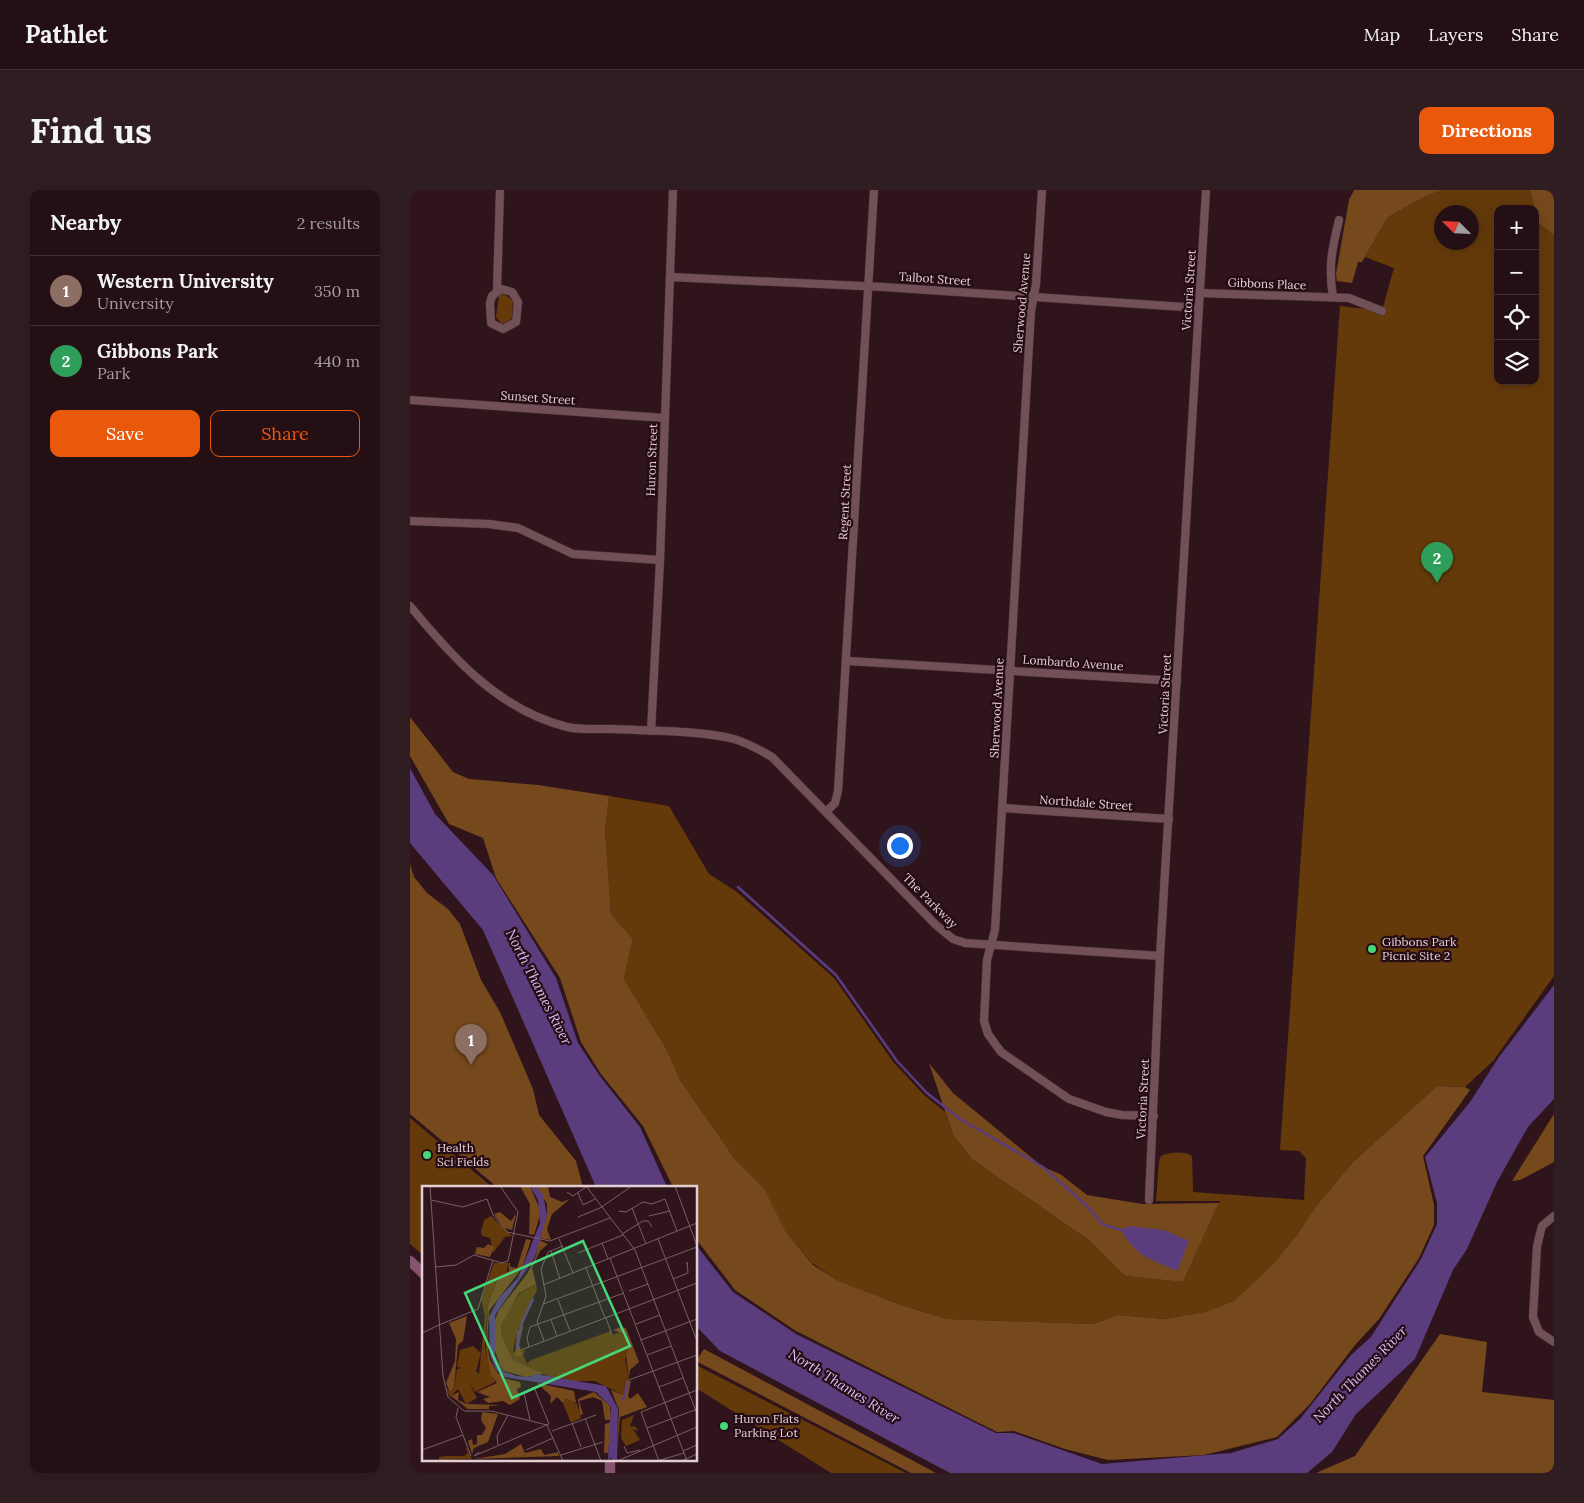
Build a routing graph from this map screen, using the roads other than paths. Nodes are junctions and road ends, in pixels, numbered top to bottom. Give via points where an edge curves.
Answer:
1 (500, 190) edge
2 (673, 190) edge
3 (874, 190) edge
4 (1042, 190) edge
5 (1206, 190) edge
6 (1339, 220) dead end
7 (670, 277) junction
8 (869, 286) junction
9 (497, 290) junction
10 (1200, 294) junction
11 (1034, 296) junction
12 (1333, 297) junction
13 (1199, 308) junction
14 (1382, 312) dead end
15 (410, 400) edge
16 (665, 418) junction
17 (410, 522) edge
18 (660, 560) junction
19 (410, 606) edge
20 (848, 661) junction
21 (1011, 670) junction
22 (1177, 681) junction
23 (649, 731) junction
24 (1002, 808) junction
25 (827, 811) junction
26 (1168, 819) junction
27 (990, 945) junction
28 (1160, 956) junction
29 (1154, 1116) junction
30 (1149, 1200) dead end
31 (1554, 1216) edge
32 (410, 1261) edge
33 (422, 1272) edge
34 (1554, 1342) edge
35 (610, 1460) edge
36 (610, 1473) edge

1 - 9 street
2 - 7 street, Huron Street
3 - 8 street, Regent Street
4 - 11 street, Sherwood Avenue
5 - 10 street, Victoria Street
6 - 12 street via 1330,265
7 - 8 street, Talbot Street
7 - 16 street, Huron Street
8 - 11 street, Talbot Street
8 - 20 street, Regent Street
9 - 9 street via 490,303 491,323 498,328 508,328 516,322 517,298 506,289
10 - 12 street, Gibbons Place
10 - 13 street, Victoria Street
11 - 13 street, Talbot Street
11 - 21 street, Sherwood Avenue
12 - 14 street, Gibbons Place via 1357,300
13 - 22 street, Victoria Street
15 - 16 street, Sunset Street
16 - 18 street, Huron Street
17 - 18 street via 518,528 573,554
18 - 23 street, Huron Street
19 - 23 street, The Parkway via 466,668 516,708 569,727
20 - 21 street, Lombardo Avenue
20 - 25 street, Regent Street via 838,791 835,803
21 - 22 street, Lombardo Avenue
21 - 24 street, Sherwood Avenue
22 - 26 street, Victoria Street
23 - 25 street, The Parkway via 720,736 746,743 783,766
24 - 26 street, Northdale Street
24 - 27 street, Sherwood Avenue via 995,930
25 - 27 street, The Parkway via 948,935 965,943
26 - 28 street, Victoria Street
27 - 28 street, The Parkway
27 - 29 street, Sherwood Avenue via 984,1021 988,1034 1001,1052 1070,1099 1106,1112
28 - 29 street, Victoria Street
29 - 30 street, Victoria Street
31 - 34 street via 1542,1226 1537,1246 1533,1318 1539,1332
32 - 33 street
35 - 36 street

